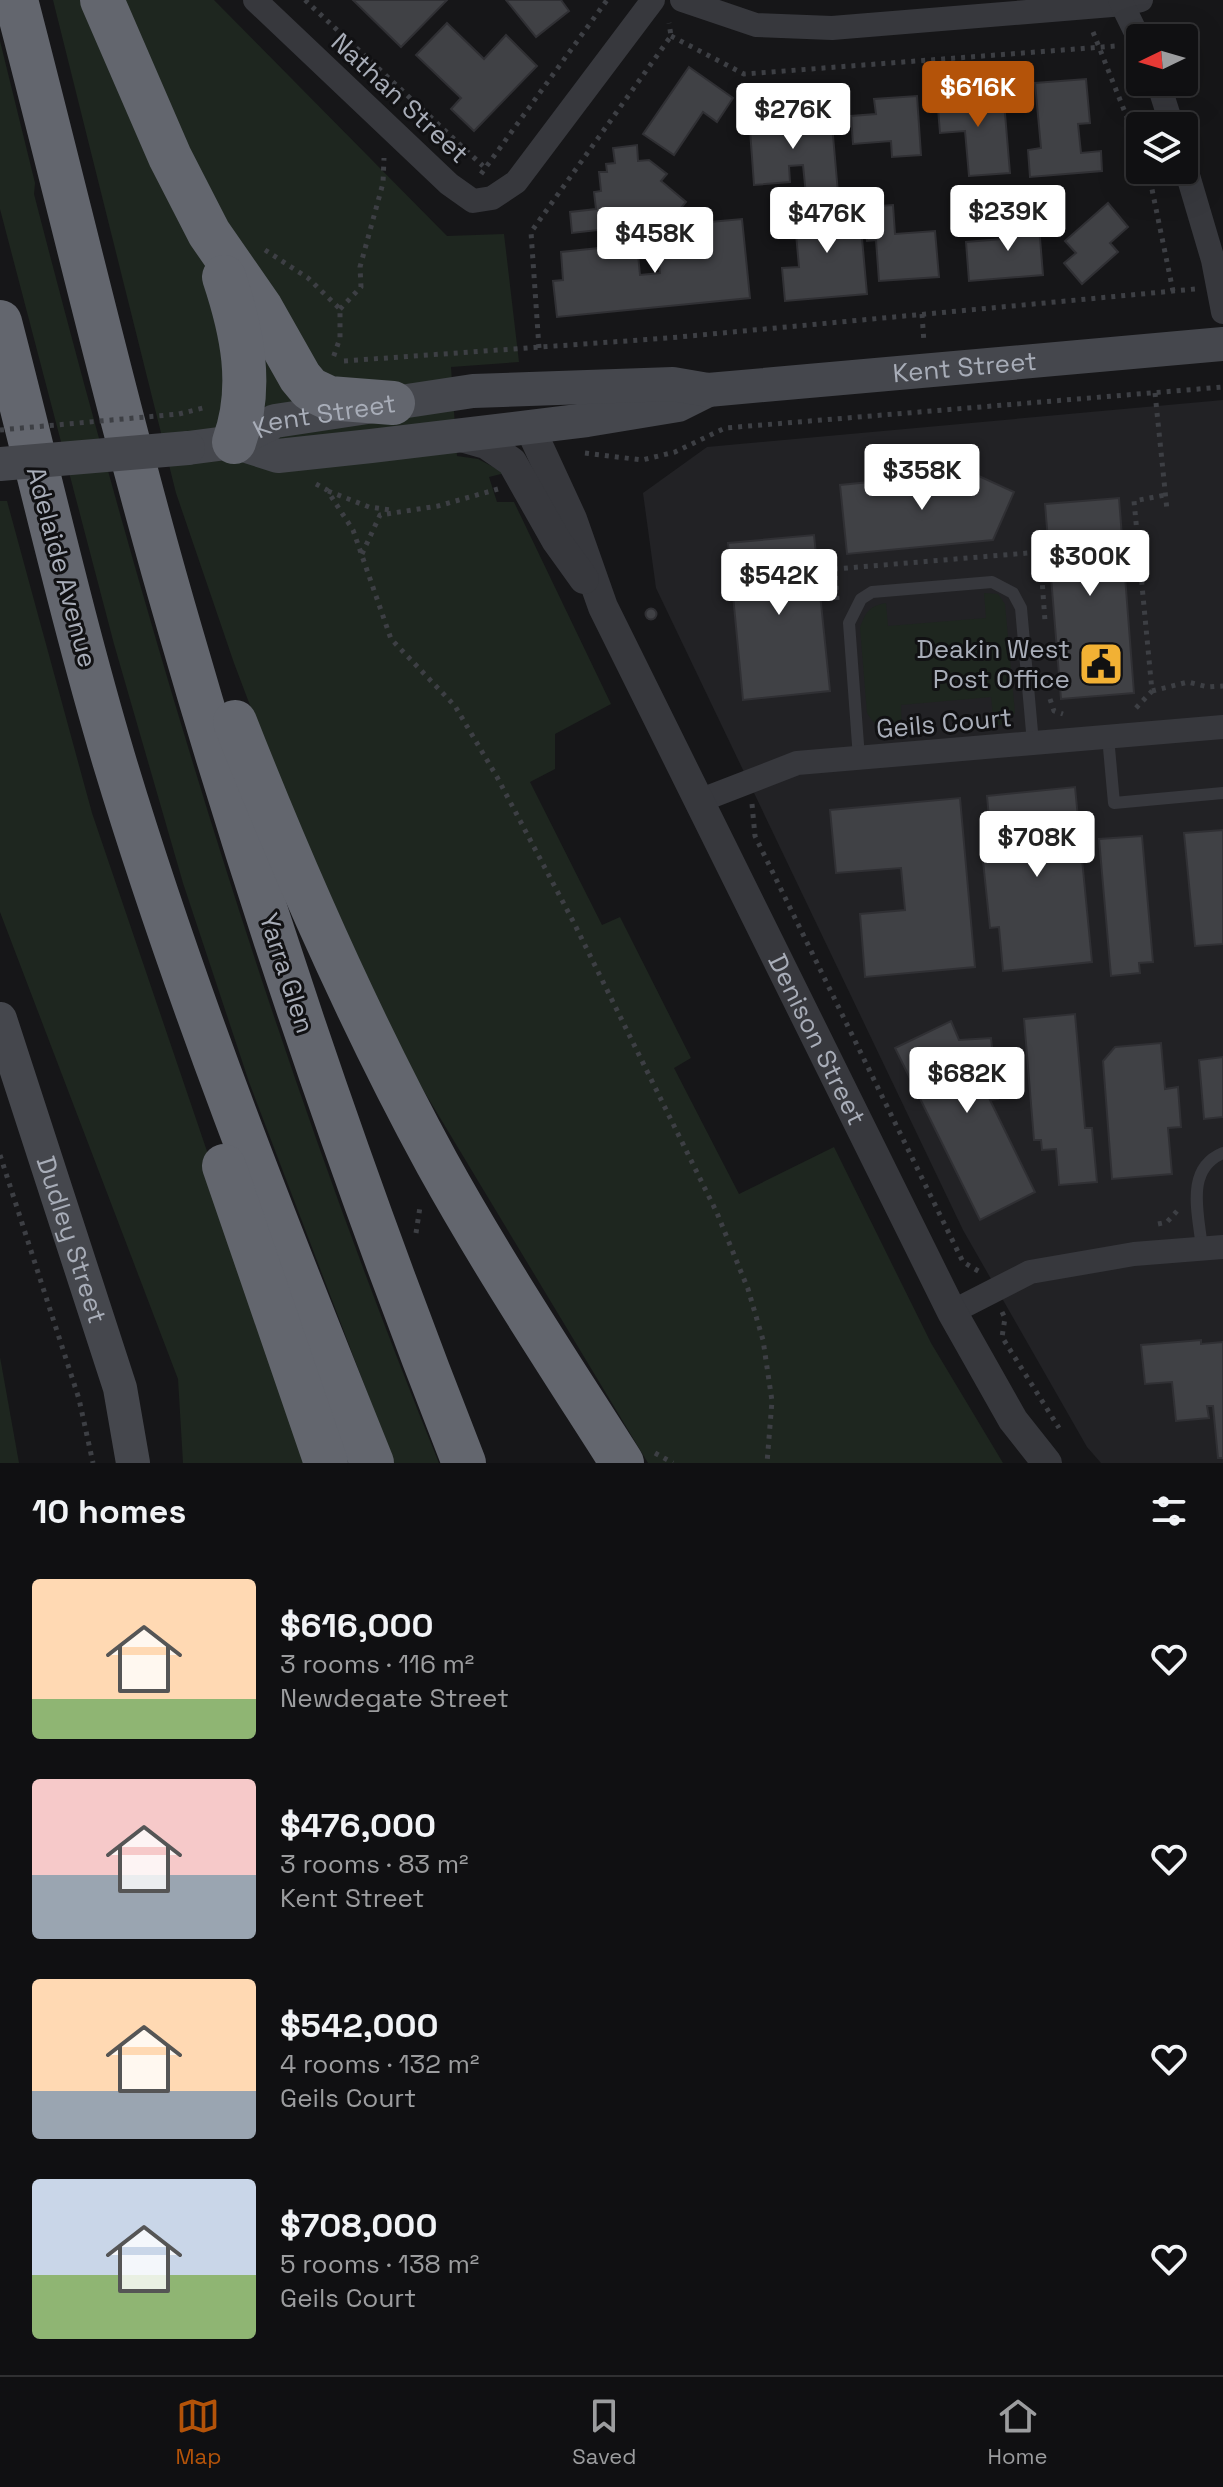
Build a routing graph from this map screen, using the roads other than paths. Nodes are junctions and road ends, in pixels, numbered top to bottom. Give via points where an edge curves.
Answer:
1 (16, 0) edge
2 (102, 0) edge
3 (255, 0) edge
4 (653, 0) edge
5 (682, 0) edge
6 (1128, 1) edge
7 (1131, 24) edge
8 (1190, 184) edge
9 (209, 233) junction
10 (1223, 312) edge
11 (0, 322) edge
12 (1223, 344) edge
13 (708, 390) junction
14 (443, 396) junction
15 (393, 403) junction
16 (530, 428) junction
17 (458, 436) junction
18 (234, 442) junction
19 (0, 464) edge
20 (138, 474) junction
21 (603, 607) junction
22 (1223, 727) edge
23 (1108, 737) junction
24 (1033, 743) junction
25 (859, 758) junction
26 (1223, 793) edge
27 (699, 801) junction
28 (130, 811) junction
29 (0, 1019) edge
30 (1223, 1153) edge
31 (1212, 1248) edge
32 (952, 1312) junction
33 (133, 1463) edge
34 (326, 1463) edge
35 (372, 1463) edge
36 (464, 1463) edge
37 (622, 1463) edge
38 (1047, 1463) edge

1 - 20 highway
2 - 9 highway
3 - 4 street, Nathan Street via 473,201 492,198 516,182
5 - 6 street via 756,25 832,28
6 - 7 street
8 - 10 street
9 - 15 highway via 310,389 329,398
9 - 18 highway via 242,340 245,396
11 - 28 highway, Adelaide Avenue
12 - 13 main road, Kent Street
13 - 14 main road, Kent Street via 673,384 552,386
13 - 16 main road, Kent Street via 678,405
14 - 15 main road, Kent Street
14 - 16 main road via 503,407
15 - 18 main road, Kent Street via 275,421
16 - 17 main road, Kent Street
16 - 21 street, Denison Street via 572,519
17 - 18 main road, Kent Street via 278,456
17 - 21 street, Denison Street via 486,444 512,462 556,540
18 - 19 main road, Kent Street, bridge
20 - 36 highway, Yarra Glen via 181,634 290,985 376,1233
20 - 37 highway via 292,863 387,1062 503,1278
21 - 27 street, Denison Street
22 - 23 street, Geils Court
23 - 24 street, Geils Court
23 - 26 lane via 1114,803
24 - 25 street, Geils Court
24 - 25 lane, Geils Court via 1021,608 1013,593 992,582 872,592 861,599 849,623
25 - 27 street, Geils Court via 797,763
27 - 32 street, Denison Street
28 - 34 highway via 158,966
28 - 35 highway via 273,1215
29 - 33 main road, Dudley Street via 120,1388
30 - 31 lane via 1198,1177
31 - 32 street via 1134,1254 1030,1272
32 - 38 street, Denison Street via 1013,1420

